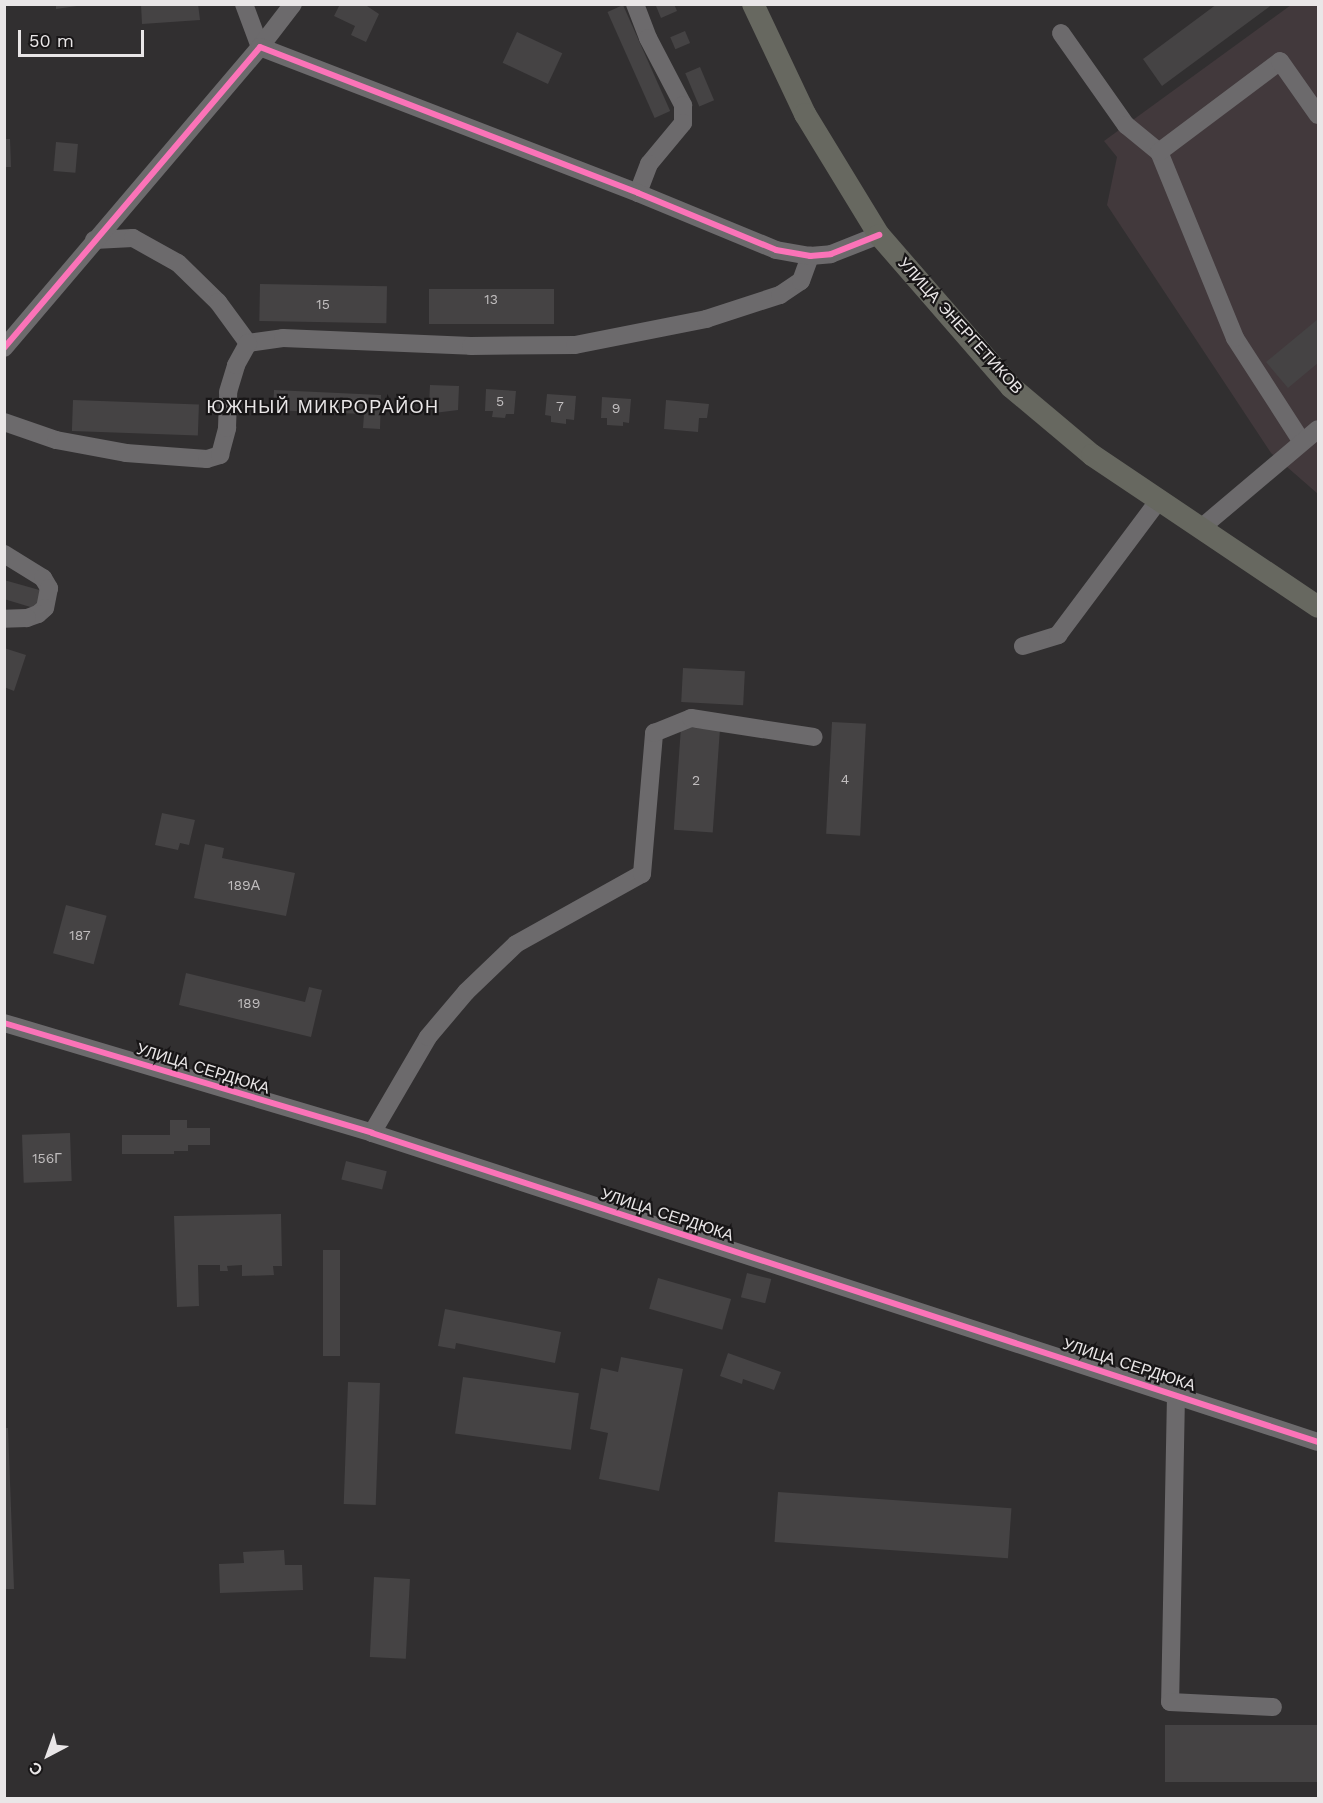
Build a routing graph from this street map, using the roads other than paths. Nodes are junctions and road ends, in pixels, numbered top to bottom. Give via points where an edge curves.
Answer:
1 (244, 4) edge
2 (293, 4) edge
3 (635, 4) edge
4 (753, 4) edge
5 (1061, 33) dead end
6 (260, 47) junction
7 (1318, 115) edge
8 (1159, 152) junction
9 (638, 193) junction
10 (879, 235) junction
11 (94, 240) junction
12 (810, 256) junction
13 (248, 343) junction
14 (4, 348) edge
15 (4, 423) edge
16 (1318, 429) edge
17 (1302, 442) junction
18 (1159, 500) junction
19 (1201, 528) junction
20 (4, 554) edge
21 (1318, 607) edge
22 (4, 619) edge
23 (1023, 646) dead end
24 (814, 737) dead end
25 (4, 1023) edge
26 (372, 1133) junction
27 (1176, 1395) junction
28 (1318, 1442) edge
29 (1273, 1707) dead end

1 - 6 street
2 - 6 street
3 - 9 street via 682,105 683,123 649,164
4 - 10 main road, УЛИЦА ЭНЕРГЕТИКОВ via 805,114
5 - 8 street via 1126,125
6 - 9 street
6 - 11 street
7 - 8 street via 1280,62
8 - 17 street via 1235,338
9 - 12 street via 776,250
10 - 12 street via 831,254
10 - 18 main road, УЛИЦА ЭНЕРГЕТИКОВ via 1011,387 1092,455
11 - 13 street via 133,238 178,263 218,302
11 - 14 street
12 - 13 street via 801,281 780,295 706,319 575,345 471,346 283,338
13 - 15 street via 228,392 227,428 220,455 207,459 126,453 56,440
16 - 17 street
17 - 19 street
18 - 19 main road, УЛИЦА ЭНЕРГЕТИКОВ
18 - 23 street via 1058,635
19 - 21 main road, УЛИЦА ЭНЕРГЕТИКОВ
20 - 22 street via 44,578 49,588 45,608 38,614
24 - 26 street via 691,718 654,733 642,874 516,944 466,992 428,1037
25 - 26 street, УЛИЦА СЕРДЮКА
26 - 27 street, УЛИЦА СЕРДЮКА
27 - 28 street, УЛИЦА СЕРДЮКА
27 - 29 street via 1170,1702

